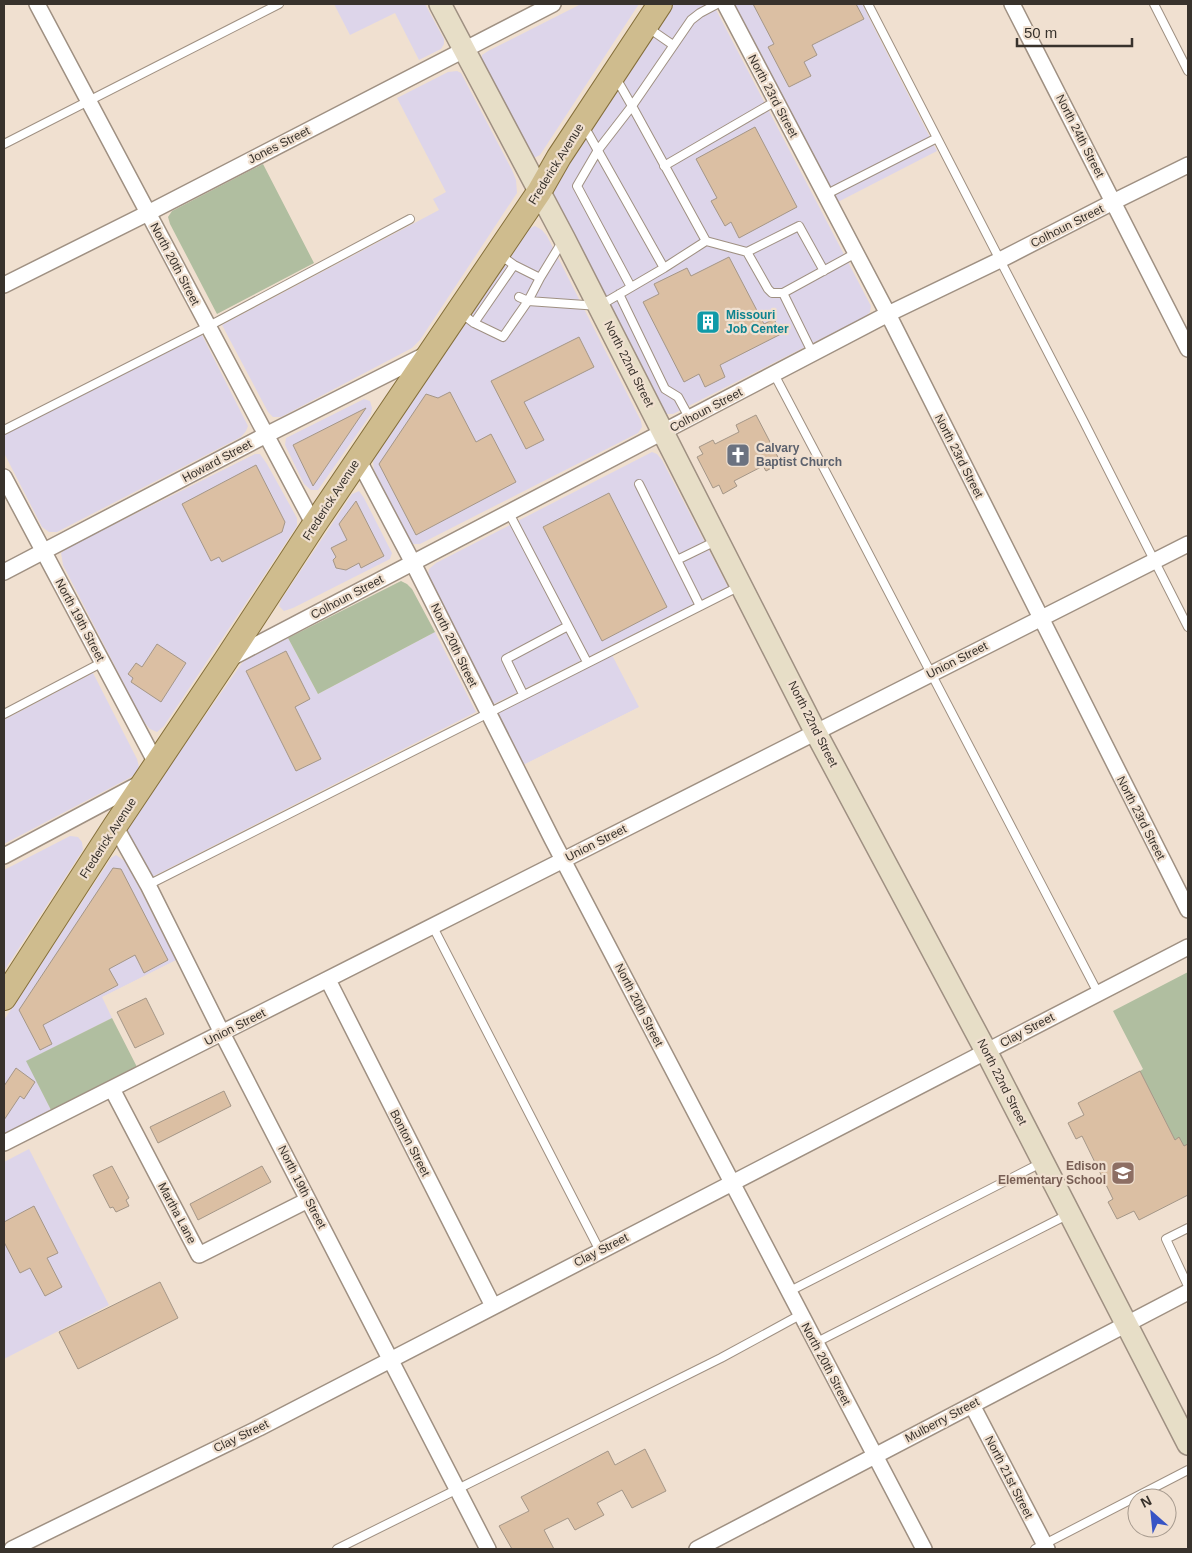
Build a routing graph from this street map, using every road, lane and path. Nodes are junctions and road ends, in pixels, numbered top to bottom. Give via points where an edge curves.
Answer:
1 (37, 4) edge
2 (279, 4) edge
3 (440, 4) edge
4 (553, 4) edge
5 (660, 4) edge
6 (717, 4) edge
7 (725, 4) edge
8 (868, 4) edge
9 (1012, 4) edge
10 (1154, 4) edge
11 (645, 26) junction
12 (673, 46) junction
13 (464, 49) junction
14 (1188, 71) edge
15 (614, 74) junction
16 (88, 100) junction
17 (776, 101) junction
18 (632, 106) junction
19 (582, 122) junction
20 (937, 138) junction
21 (4, 144) edge
22 (598, 150) junction
23 (1188, 165) edge
24 (664, 166) junction
25 (539, 192) junction
26 (825, 195) junction
27 (1113, 202) junction
28 (148, 213) junction
29 (410, 219) dead end
30 (564, 238) junction
31 (706, 241) junction
32 (747, 252) junction
33 (856, 253) junction
34 (506, 259) junction
35 (1000, 260) junction
36 (664, 268) junction
37 (824, 270) junction
38 (540, 278) junction
39 (4, 285) edge
40 (631, 287) junction
41 (783, 293) junction
42 (619, 294) junction
43 (519, 297) dead end
44 (528, 301) junction
45 (599, 306) junction
46 (509, 312) dead end
47 (888, 314) junction
48 (466, 317) junction
49 (517, 317) junction
50 (209, 326) junction
51 (1188, 349) edge
52 (430, 352) junction
53 (813, 354) junction
54 (774, 374) junction
55 (690, 419) junction
56 (4, 430) edge
57 (664, 432) junction
58 (266, 435) junction
59 (358, 459) junction
60 (4, 477) edge
61 (639, 484) dead end
62 (510, 512) junction
63 (314, 524) junction
64 (718, 539) junction
65 (1188, 544) edge
66 (43, 552) junction
67 (677, 560) junction
68 (1154, 560) junction
69 (413, 563) junction
70 (4, 572) edge
71 (742, 585) junction
72 (700, 606) junction
73 (1040, 618) junction
74 (568, 626) junction
75 (1188, 627) edge
76 (226, 660) junction
77 (102, 662) junction
78 (587, 662) junction
79 (930, 673) junction
80 (523, 694) junction
81 (487, 713) junction
82 (4, 714) edge
83 (816, 731) junction
84 (151, 772) junction
85 (115, 826) junction
86 (4, 856) edge
87 (563, 860) junction
88 (148, 885) junction
89 (1188, 910) edge
90 (433, 926) junction
91 (1188, 947) edge
92 (328, 980) junction
93 (1098, 993) junction
94 (4, 998) edge
95 (222, 1033) junction
96 (986, 1051) junction
97 (112, 1089) junction
98 (4, 1143) edge
99 (1044, 1162) junction
100 (732, 1184) junction
101 (308, 1200) junction
102 (1070, 1213) junction
103 (1188, 1228) edge
104 (600, 1251) junction
105 (1188, 1286) edge
106 (788, 1292) junction
107 (1188, 1292) edge
108 (493, 1306) junction
109 (800, 1315) junction
110 (1126, 1325) junction
111 (815, 1343) junction
112 (390, 1359) junction
113 (972, 1404) junction
114 (1188, 1444) edge
115 (875, 1456) junction
116 (1188, 1470) edge
117 (458, 1489) junction
118 (9, 1547) edge
119 (1042, 1548) edge
120 (337, 1549) edge
121 (488, 1549) edge
122 (696, 1549) edge
123 (924, 1549) edge

1 - 16 street, North 20th Street
2 - 16 lane
3 - 13 main road, North 22nd Street
4 - 13 street, Jones Street
5 - 11 main road, Frederick Avenue
6 - 12 lane via 691,20
7 - 17 street, North 23rd Street
8 - 20 lane
9 - 27 street, North 24th Street
10 - 14 lane
11 - 12 lane
11 - 15 main road, Frederick Avenue
12 - 18 lane
13 - 25 main road, North 22nd Street
13 - 28 street, Jones Street
15 - 18 lane
15 - 19 main road, Frederick Avenue
16 - 21 lane
16 - 28 street, North 20th Street
17 - 24 lane
17 - 26 street, North 23rd Street
18 - 22 lane
18 - 24 lane
19 - 22 lane
19 - 25 main road, Frederick Avenue
20 - 26 lane
20 - 35 lane
22 - 36 lane
22 - 40 lane via 578,186
23 - 27 street, Colhoun Street
24 - 31 lane
25 - 30 main road, North 22nd Street
25 - 34 main road, Frederick Avenue
26 - 33 street, North 23rd Street
27 - 35 street, Colhoun Street
27 - 51 street, North 24th Street
28 - 39 street, Jones Street
28 - 50 street, North 20th Street
29 - 50 lane
30 - 38 lane
30 - 45 main road, North 22nd Street
31 - 32 lane
31 - 36 lane
32 - 37 lane via 799,226
32 - 41 lane via 768,289 772,293
33 - 37 lane
33 - 47 street, North 23rd Street
34 - 38 lane
34 - 48 main road, Frederick Avenue
34 - 48 lane via 503,286 493,302
35 - 47 street, Colhoun Street
35 - 68 lane
36 - 40 lane
37 - 41 lane
38 - 44 lane
40 - 42 lane
41 - 53 lane
42 - 45 lane
42 - 55 lane via 665,389 678,397
43 - 44 lane
44 - 45 lane
44 - 49 lane
45 - 57 main road, North 22nd Street
46 - 49 lane
47 - 53 street, Colhoun Street
47 - 73 street, North 23rd Street
48 - 49 lane via 503,337
48 - 52 main road, Frederick Avenue
50 - 56 lane
50 - 58 street, North 20th Street
52 - 58 street, Howard Street
52 - 59 main road, Frederick Avenue
53 - 54 street, Colhoun Street
54 - 55 street, Colhoun Street
54 - 79 lane
55 - 57 street, Colhoun Street
57 - 62 street, Colhoun Street
57 - 64 main road, North 22nd Street
58 - 63 street, North 20th Street
58 - 66 street, Howard Street
59 - 63 main road, Frederick Avenue
59 - 69 street, North 20th Street
60 - 66 street, North 19th Street
61 - 67 lane
62 - 69 street, Colhoun Street
62 - 74 lane
63 - 76 main road, Frederick Avenue
64 - 67 lane
64 - 71 main road, North 22nd Street
65 - 68 street, Union Street
66 - 70 street, Howard Street
66 - 77 street, North 19th Street
67 - 72 lane
68 - 73 street, Union Street
68 - 75 lane
69 - 76 street, Colhoun Street
69 - 81 street, North 20th Street
71 - 72 lane
71 - 83 main road, North 22nd Street
72 - 78 lane
73 - 79 street, Union Street
73 - 89 street, North 23rd Street
74 - 78 lane
74 - 80 lane via 506,659
76 - 84 main road, Frederick Avenue
77 - 82 lane
77 - 84 street, North 19th Street
78 - 80 lane
79 - 83 street, Union Street
79 - 93 lane
80 - 81 lane
81 - 87 street, North 20th Street
81 - 88 lane
83 - 87 street, Union Street
83 - 96 main road, North 22nd Street
84 - 85 main road, Frederick Avenue
84 - 86 street
85 - 88 street, North 19th Street
85 - 94 main road, Frederick Avenue
87 - 90 street, Union Street
87 - 100 street, North 20th Street
88 - 95 street, North 19th Street
90 - 92 street, Union Street
90 - 104 lane
91 - 93 street, Clay Street
92 - 95 street, Union Street
92 - 108 street, Bonton Street
93 - 96 street, Clay Street
95 - 97 street, Union Street
95 - 101 street, North 19th Street
96 - 99 main road, North 22nd Street
96 - 100 street, Clay Street
97 - 98 street, Union Street
97 - 101 street, Martha Lane via 199,1255
99 - 102 main road, North 22nd Street
99 - 106 lane
100 - 104 street, Clay Street
100 - 106 street, North 20th Street
101 - 112 street, North 19th Street
102 - 110 main road, North 22nd Street
102 - 111 lane
103 - 105 lane via 1166,1239
104 - 108 street, Clay Street
106 - 109 street, North 20th Street
107 - 110 street, Mulberry Street
108 - 112 street, Clay Street
109 - 111 street, North 20th Street
109 - 117 lane via 721,1358
110 - 113 street, Mulberry Street
110 - 114 main road, North 22nd Street
111 - 115 street, North 20th Street
112 - 117 street, North 19th Street
112 - 118 street, Clay Street via 259,1428
113 - 115 street, Mulberry Street
113 - 119 street, North 21st Street
115 - 122 street, Mulberry Street
115 - 123 street, North 20th Street
116 - 119 lane
117 - 120 lane
117 - 121 street, North 19th Street

